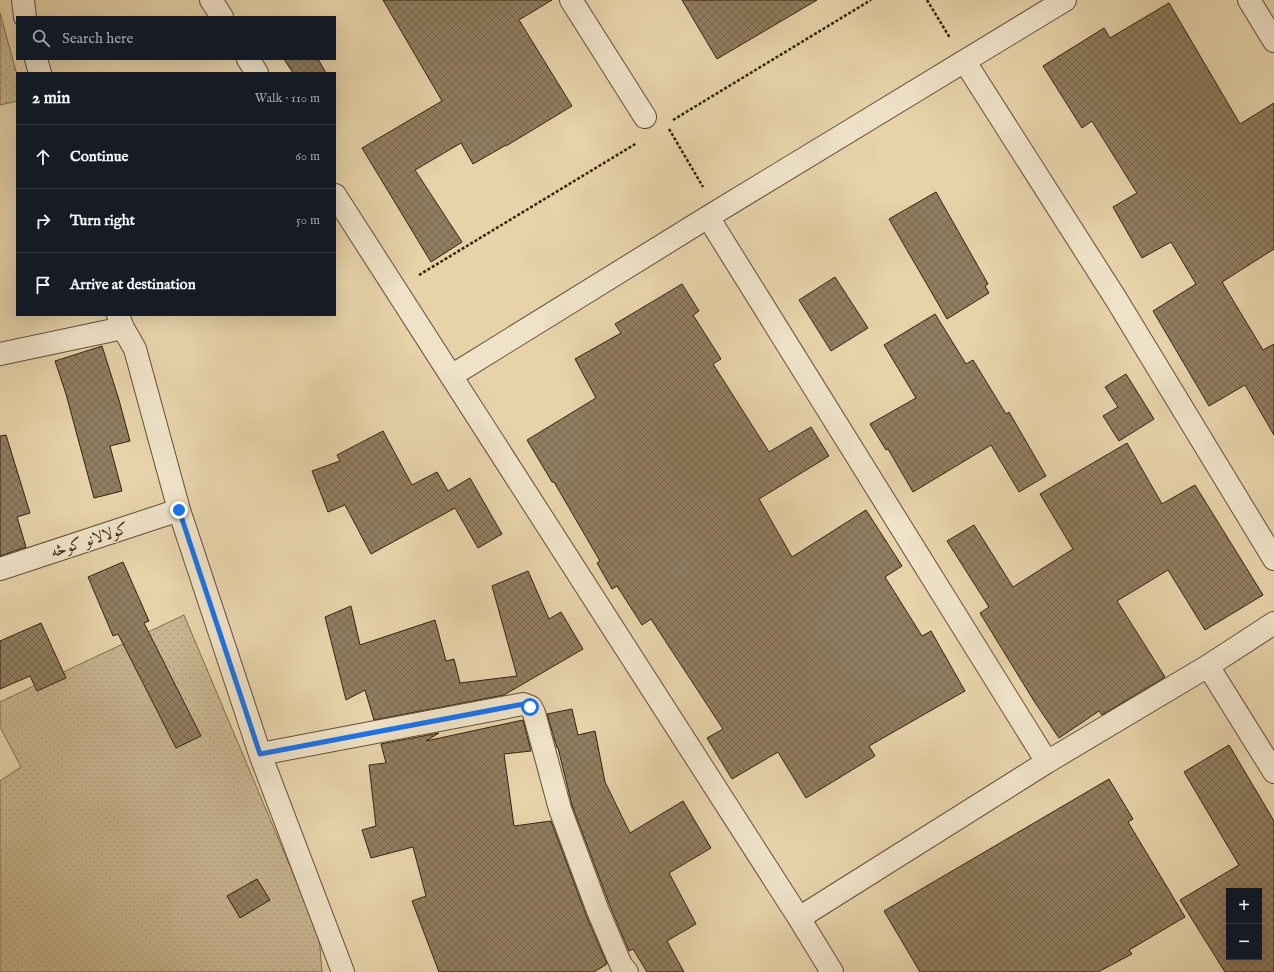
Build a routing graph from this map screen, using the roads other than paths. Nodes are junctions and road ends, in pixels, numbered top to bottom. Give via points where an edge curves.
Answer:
1 (23, 0) edge
2 (211, 0) edge
3 (571, 0) edge
4 (1065, 0) edge
5 (1249, 0) edge
6 (25, 16) edge
7 (221, 16) edge
8 (1274, 41) edge
9 (36, 60) edge
10 (249, 60) edge
11 (965, 62) junction
12 (40, 72) edge
13 (256, 72) edge
14 (645, 117) dead end
15 (336, 197) edge
16 (708, 217) junction
17 (121, 321) edge
18 (0, 354) edge
19 (451, 376) junction
20 (179, 510) junction
21 (1274, 559) edge
22 (0, 569) edge
23 (1274, 623) edge
24 (1208, 666) junction
25 (260, 754) junction
26 (1047, 762) junction
27 (1274, 772) edge
28 (799, 918) junction
29 (343, 972) edge
30 (627, 972) edge
31 (832, 972) edge

1 - 6 street
2 - 7 street
3 - 14 street
4 - 11 street
5 - 8 street
9 - 12 street
10 - 13 street
11 - 16 street
11 - 21 street via 1116,298
15 - 19 street
16 - 19 street
16 - 26 street
17 - 18 street
17 - 20 street via 134,349
19 - 28 street
20 - 22 street, کولالانو کوڅه
20 - 25 street
23 - 24 street
24 - 26 street
24 - 27 street
25 - 29 street
25 - 30 street via 524,704 530,707 534,713 560,809 598,911 621,965
26 - 28 street
28 - 31 street

